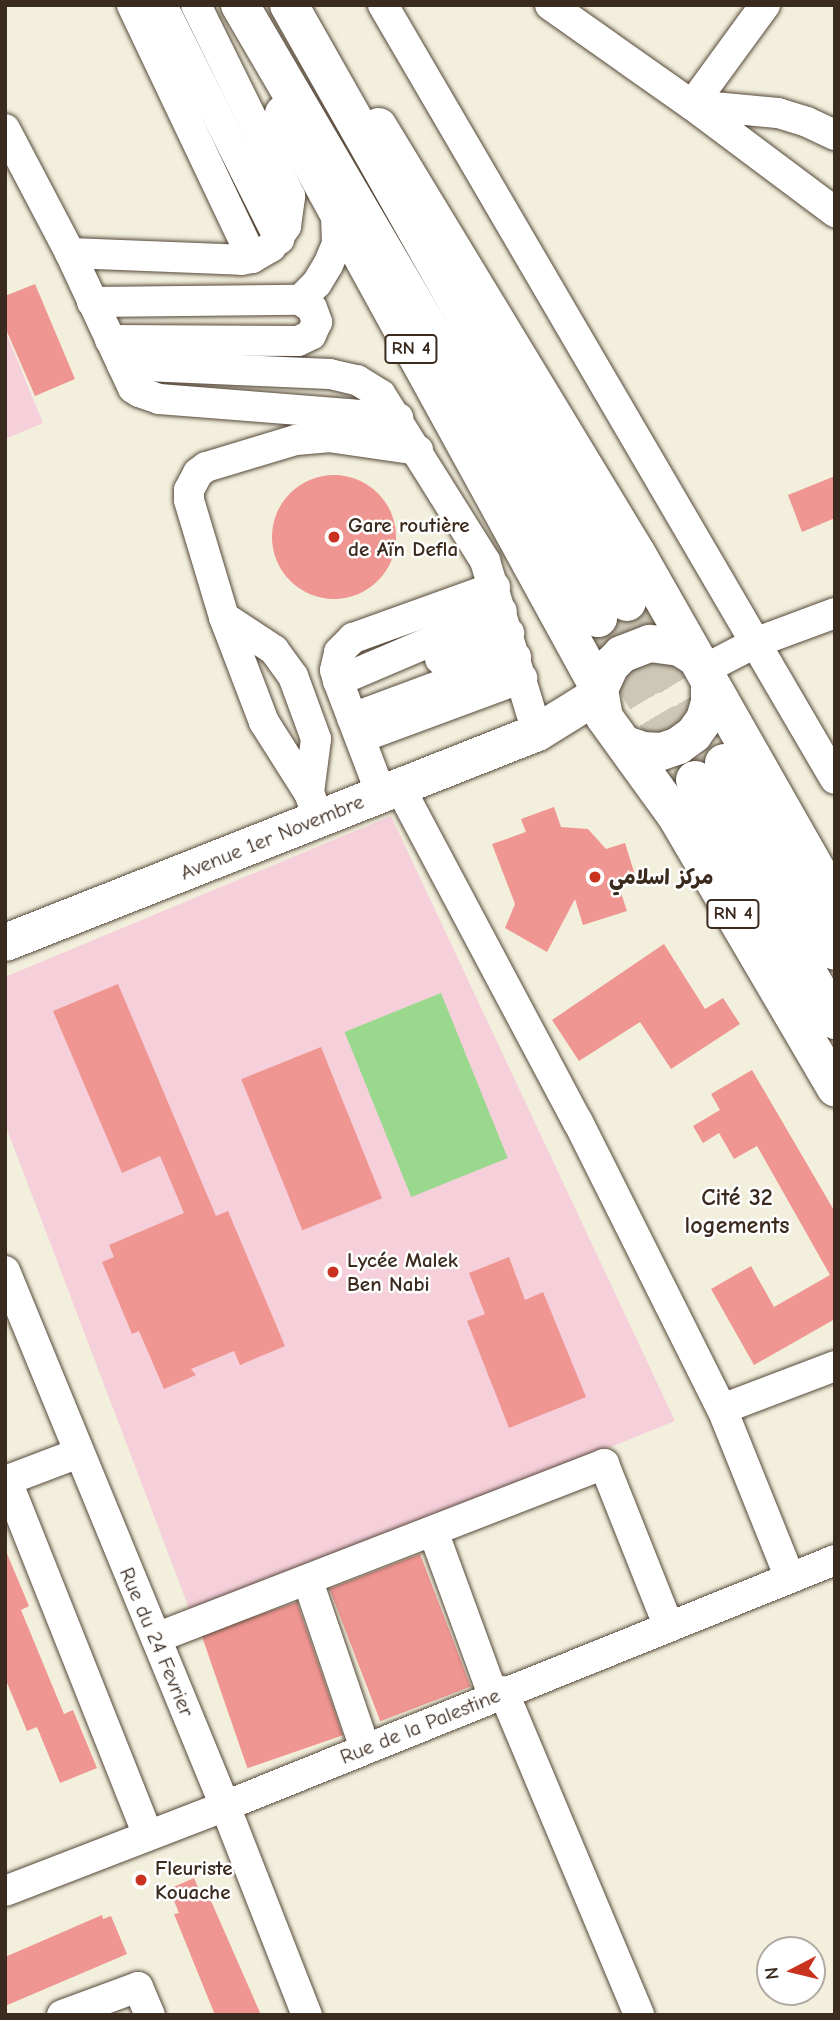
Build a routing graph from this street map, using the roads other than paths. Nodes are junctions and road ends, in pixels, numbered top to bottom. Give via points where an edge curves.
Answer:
1 (132, 5) edge
2 (162, 5) edge
3 (196, 5) edge
4 (230, 5) edge
5 (240, 5) edge
6 (289, 5) edge
7 (305, 5) edge
8 (383, 5) edge
9 (550, 5) edge
10 (765, 5) edge
11 (231, 77) junction
12 (203, 89) junction
13 (692, 106) junction
14 (5, 129) edge
15 (835, 135) edge
16 (835, 212) edge
17 (336, 213) junction
18 (279, 239) junction
19 (70, 253) junction
20 (252, 258) junction
21 (300, 300) junction
22 (92, 302) junction
23 (116, 352) junction
24 (418, 450) junction
25 (835, 612) edge
26 (224, 617) junction
27 (509, 633) junction
28 (757, 642) junction
29 (701, 669) junction
30 (599, 691) junction
31 (348, 708) junction
32 (537, 732) junction
33 (620, 739) junction
34 (835, 779) edge
35 (390, 790) junction
36 (314, 806) junction
37 (835, 903) edge
38 (5, 942) edge
39 (835, 951) edge
40 (835, 1020) edge
41 (835, 1088) edge
42 (7, 1278) edge
43 (835, 1366) edge
44 (722, 1409) junction
45 (79, 1453) junction
46 (6, 1481) edge
47 (433, 1531) junction
48 (835, 1560) edge
49 (790, 1578) junction
50 (308, 1581) junction
51 (668, 1626) junction
52 (156, 1638) junction
53 (498, 1693) junction
54 (365, 1748) junction
55 (225, 1806) junction
56 (148, 1835) junction
57 (5, 1891) edge
58 (62, 2015) edge
59 (150, 2015) edge
60 (307, 2015) edge
61 (639, 2015) edge

1 - 20 street
2 - 12 street
3 - 11 street
4 - 17 main road, RN 4
5 - 6 highway, RN 4 via 612,610
7 - 29 main road via 636,552
8 - 28 street
9 - 13 street
10 - 13 street
11 - 12 street
11 - 18 street via 290,196 290,211
12 - 18 street
13 - 15 street via 778,113
13 - 16 street
14 - 19 street
17 - 21 street via 337,244 317,283
17 - 30 main road, RN 4
18 - 20 street
19 - 20 street
19 - 22 street
21 - 22 street
21 - 23 street via 312,308 317,322 311,335 298,341
22 - 23 street
23 - 24 street via 342,376 371,387 390,404
24 - 26 street via 312,438 198,473 189,500
24 - 27 street via 480,549
25 - 28 street
26 - 36 street via 268,732
26 - 36 street via 274,650 288,667 314,733
27 - 31 street
27 - 31 street
27 - 31 street via 353,638 339,652 335,670
27 - 32 street
28 - 29 street
28 - 34 street
29 - 30 main road via 664,643 635,647 611,665
29 - 33 main road via 709,701 693,734 661,751 642,750
29 - 37 main road
30 - 32 main road, Avenue 1er Novembre
30 - 33 main road via 604,717
31 - 35 street
32 - 33 main road, Avenue 1er Novembre via 579,728
32 - 35 main road, Avenue 1er Novembre
33 - 41 main road, RN 4 via 675,815
35 - 36 main road, Avenue 1er Novembre
35 - 44 street via 578,1122
36 - 38 main road, Avenue 1er Novembre
39 - 40 highway, RN 4 via 709,772
42 - 45 street, Rue du 24 Fevrier
43 - 44 street
44 - 49 street
45 - 46 street
45 - 52 street, Rue du 24 Fevrier
46 - 56 street
47 - 50 street
47 - 51 street via 604,1464
47 - 53 street
48 - 49 street, Rue de la Palestine
49 - 51 street, Rue de la Palestine
50 - 52 street
50 - 54 street
51 - 53 street, Rue de la Palestine
52 - 55 street, Rue du 24 Fevrier
53 - 54 street, Rue de la Palestine
53 - 61 street
54 - 55 street, Rue de la Palestine
55 - 56 street, Rue de la Palestine
55 - 60 street, Rue du 24 Fevrier
56 - 57 street, Rue de la Palestine
58 - 59 street via 138,1987

